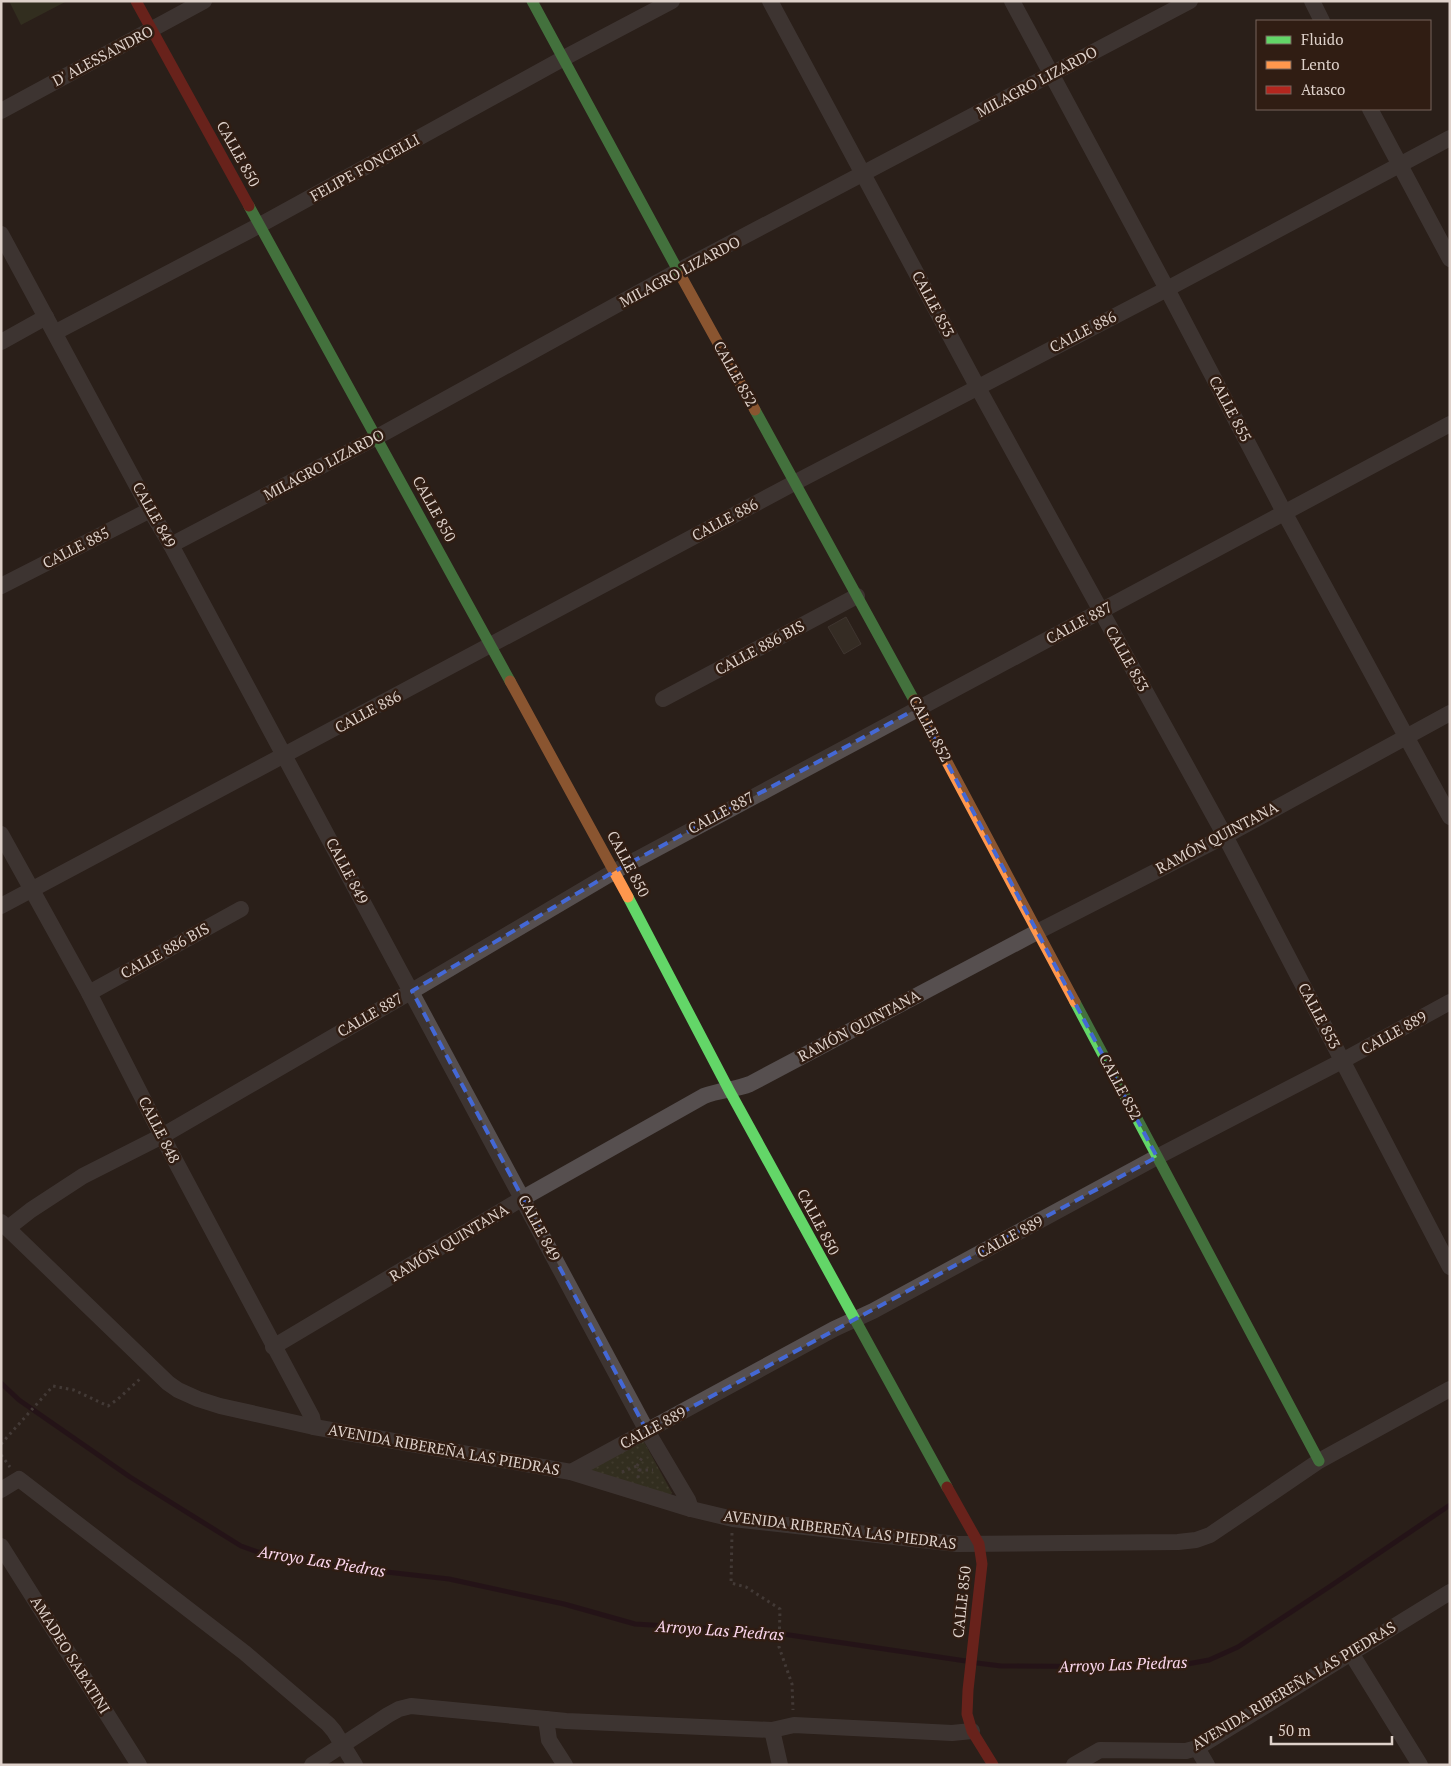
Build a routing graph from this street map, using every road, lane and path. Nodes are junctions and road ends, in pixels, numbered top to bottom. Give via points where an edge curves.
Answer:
1 (136, 1) edge
2 (204, 1) edge
3 (532, 1) edge
4 (672, 1) edge
5 (770, 1) edge
6 (1012, 1) edge
7 (1190, 1) edge
8 (1312, 1) edge
9 (1322, 20) edge
10 (152, 30) junction
11 (564, 58) junction
12 (1051, 74) junction
13 (1371, 110) edge
14 (1, 111) edge
15 (1450, 138) edge
16 (1400, 164) junction
17 (863, 175) junction
18 (260, 225) junction
19 (1, 234) edge
20 (1450, 259) edge
21 (678, 271) junction
22 (1167, 288) junction
23 (46, 317) junction
24 (56, 332) junction
25 (1, 342) edge
26 (977, 386) junction
27 (1450, 424) edge
28 (377, 437) junction
29 (796, 482) junction
30 (150, 510) junction
31 (1284, 512) junction
32 (172, 546) junction
33 (1, 586) edge
34 (857, 596) junction
35 (1100, 612) junction
36 (491, 645) junction
37 (663, 699) dead end
38 (918, 708) junction
39 (1450, 713) edge
40 (1407, 736) junction
41 (284, 756) junction
42 (1450, 817) edge
43 (1, 834) edge
44 (1225, 836) junction
45 (615, 871) junction
46 (31, 891) junction
47 (1, 906) edge
48 (241, 908) dead end
49 (1037, 932) junction
50 (412, 991) junction
51 (89, 993) junction
52 (1450, 1002) edge
53 (1342, 1061) junction
54 (729, 1090) junction
55 (162, 1136) junction
56 (1157, 1157) junction
57 (523, 1198) junction
58 (4, 1225) edge
59 (1450, 1267) edge
60 (854, 1320) junction
61 (273, 1347) junction
62 (151, 1368) junction
63 (1450, 1389) edge
64 (314, 1426) junction
65 (647, 1432) junction
66 (1, 1444) edge
67 (1319, 1461) junction
68 (570, 1472) junction
69 (1, 1490) edge
70 (690, 1509) junction
71 (733, 1519) junction
72 (978, 1544) junction
73 (1, 1546) edge
74 (1450, 1592) edge
75 (1351, 1653) junction
76 (546, 1719) junction
77 (794, 1725) junction
78 (772, 1730) junction
79 (972, 1730) junction
80 (343, 1745) junction
81 (1197, 1748) junction
82 (139, 1765) edge
83 (312, 1765) edge
84 (356, 1765) edge
85 (565, 1765) edge
86 (780, 1765) edge
87 (993, 1765) edge
88 (1074, 1765) edge
89 (1207, 1765) edge
90 (1420, 1765) edge

1 - 10 main road, CALLE 850
2 - 10 street, D' ALESSANDRO
3 - 11 main road, CALLE 852
4 - 11 street, FELIPE FONCELLI
5 - 17 street, CALLE 853
6 - 12 street, CALLE 855
7 - 12 street, MILAGRO LIZARDO
8 - 9 street
10 - 14 street, D' ALESSANDRO
10 - 18 main road, CALLE 850
11 - 18 street, FELIPE FONCELLI
11 - 21 main road, CALLE 852
12 - 17 street, MILAGRO LIZARDO
12 - 22 street, CALLE 855
13 - 16 street
15 - 16 street, CALLE 886
16 - 20 street
16 - 22 street, CALLE 886
17 - 21 street, MILAGRO LIZARDO
17 - 26 street, CALLE 853
18 - 24 street, FELIPE FONCELLI
18 - 28 main road, CALLE 850
19 - 23 street, CALLE 849
21 - 28 street, MILAGRO LIZARDO
21 - 29 main road, CALLE 852
22 - 26 street, CALLE 886
22 - 31 street, CALLE 855
23 - 24 street, CALLE 849
23 - 25 street
24 - 30 street, CALLE 849
26 - 29 street, CALLE 886
26 - 35 street, CALLE 853
27 - 31 street, CALLE 887
28 - 32 street, MILAGRO LIZARDO
28 - 36 main road, CALLE 850
29 - 34 main road, CALLE 852
29 - 36 street, CALLE 886
30 - 32 street, CALLE 849
30 - 33 street, CALLE 885
31 - 35 street, CALLE 887
31 - 40 street, CALLE 855
32 - 41 street, CALLE 849
34 - 37 street, CALLE 886 BIS
34 - 38 main road, CALLE 852
35 - 38 street, CALLE 887
35 - 44 street, CALLE 853
36 - 41 street, CALLE 886
36 - 45 main road, CALLE 850
38 - 45 street, CALLE 887
38 - 49 main road, CALLE 852
39 - 40 street, RAMÓN QUINTANA
40 - 42 street, CALLE 855
40 - 44 street, RAMÓN QUINTANA
41 - 46 street, CALLE 886
41 - 50 street, CALLE 849
43 - 46 street, CALLE 848
44 - 49 street, RAMÓN QUINTANA
44 - 53 street, CALLE 853
45 - 50 street, CALLE 887
45 - 54 main road, CALLE 850
46 - 47 street, CALLE 886
46 - 51 street, CALLE 848
48 - 51 street, CALLE 886 BIS
49 - 54 street, RAMÓN QUINTANA via 750,1084
49 - 56 main road, CALLE 852
50 - 55 street, CALLE 887
50 - 57 street, CALLE 849
51 - 55 street, CALLE 848
52 - 53 street, CALLE 889
53 - 56 street, CALLE 889
53 - 59 street, CALLE 853
54 - 57 street, RAMÓN QUINTANA via 704,1096
54 - 60 main road, CALLE 850
55 - 58 street, CALLE 887 via 83,1176
55 - 61 street, CALLE 848
56 - 60 street, CALLE 889
56 - 67 main road, CALLE 852
57 - 61 street, RAMÓN QUINTANA
57 - 65 street, CALLE 849
58 - 62 street, AVENIDA RIBEREÑA LAS PIEDRAS
60 - 65 street, CALLE 889
60 - 72 main road, CALLE 850
61 - 64 street, CALLE 848
62 - 64 street, AVENIDA RIBEREÑA LAS PIEDRAS via 178,1390 198,1399
62 - 66 path via 108,1406 74,1390 54,1386
63 - 67 street, AVENIDA RIBEREÑA LAS PIEDRAS
64 - 68 street, AVENIDA RIBEREÑA LAS PIEDRAS
65 - 68 street, CALLE 889
65 - 70 street, CALLE 849 via 688,1500
67 - 72 street, AVENIDA RIBEREÑA LAS PIEDRAS via 1210,1535 1196,1540
68 - 70 street, AVENIDA RIBEREÑA LAS PIEDRAS
69 - 80 street via 19,1479 245,1653 328,1724
70 - 71 street, AVENIDA RIBEREÑA LAS PIEDRAS
71 - 72 street, AVENIDA RIBEREÑA LAS PIEDRAS
71 - 77 path via 731,1583 746,1587 780,1609 779,1647 792,1684
72 - 79 main road, CALLE 850 via 982,1564 968,1690
73 - 82 street, AMADEO SABATINI
74 - 75 street, AVENIDA RIBEREÑA LAS PIEDRAS
75 - 81 street, AVENIDA RIBEREÑA LAS PIEDRAS
75 - 90 street
76 - 78 street
76 - 80 street via 411,1706 388,1715
76 - 85 street via 549,1740
77 - 78 street
77 - 79 street via 952,1733
78 - 86 street
79 - 87 main road, CALLE 850
80 - 83 street
80 - 84 street
81 - 88 street, AVENIDA RIBEREÑA LAS PIEDRAS via 1186,1751 1100,1750
81 - 89 street

